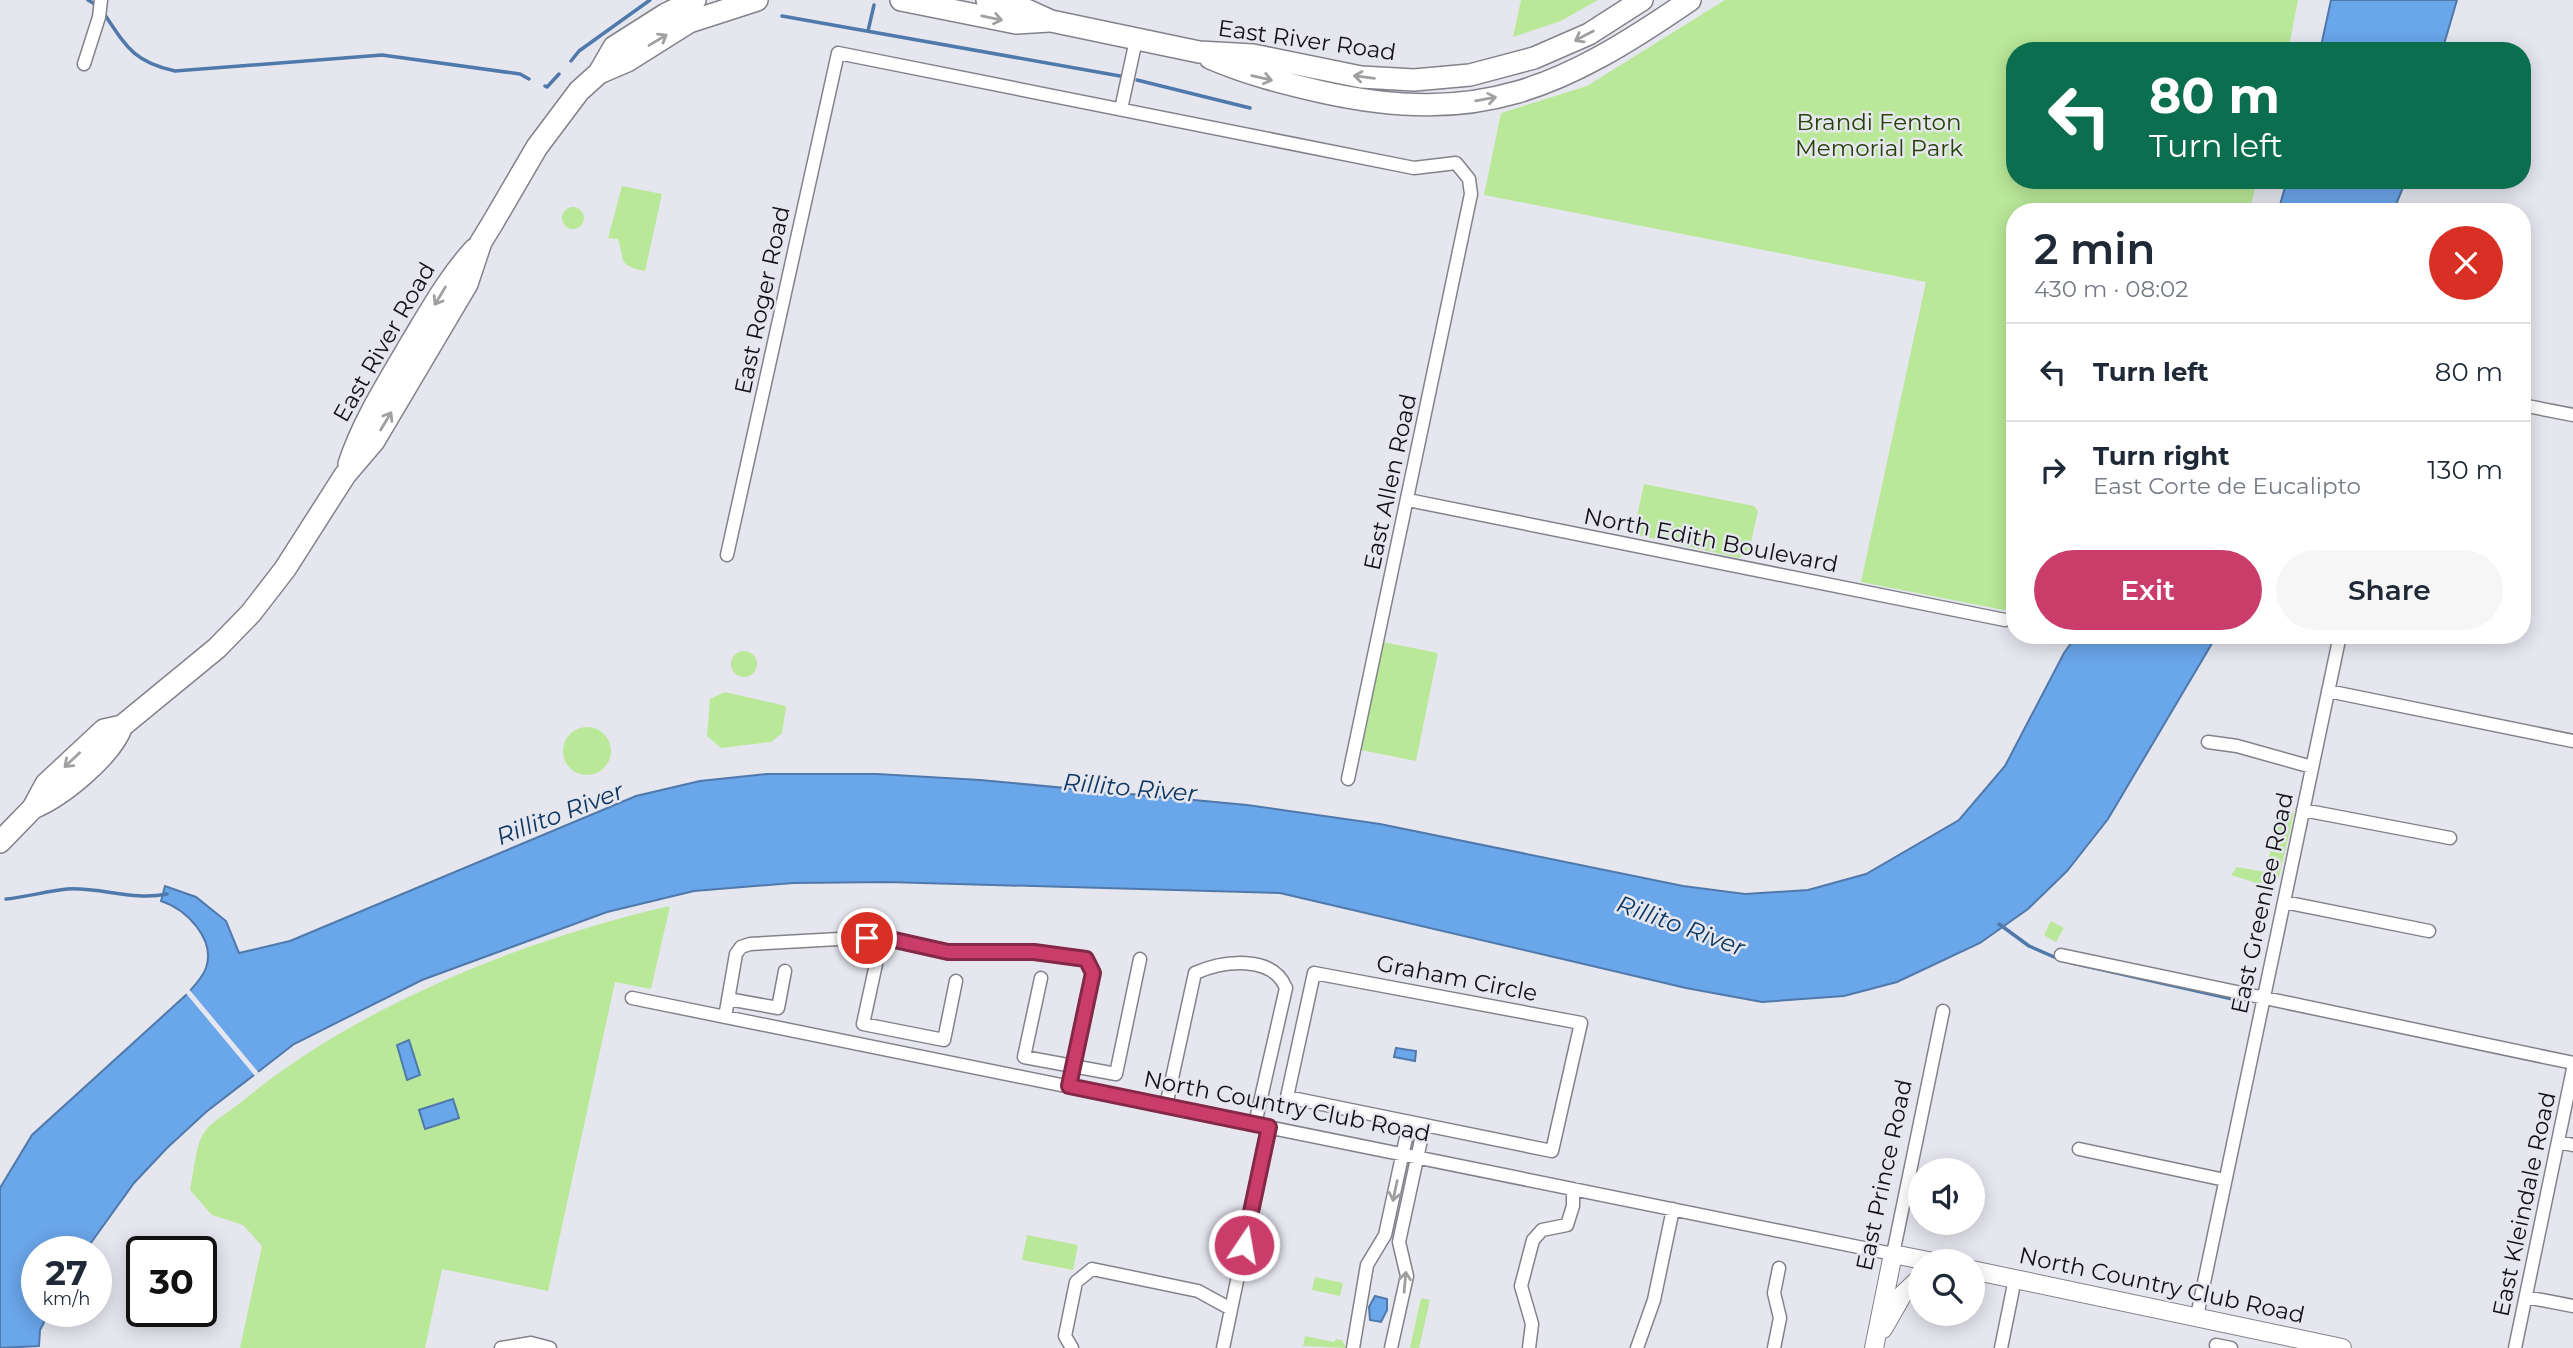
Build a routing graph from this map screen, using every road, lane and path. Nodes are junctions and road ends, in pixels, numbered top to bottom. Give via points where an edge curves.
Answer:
1 (101, 0) edge
2 (695, 0) edge
3 (757, 0) edge
4 (901, 0) edge
5 (987, 0) edge
6 (1642, 0) edge
7 (1690, 0) edge
8 (1622, 8) edge
9 (1051, 21) junction
10 (1136, 40) junction
11 (1199, 52) junction
12 (85, 64) dead end
13 (599, 73) junction
14 (1121, 109) junction
15 (2531, 407) edge
16 (2573, 415) edge
17 (1408, 500) junction
18 (727, 555) dead end
19 (2005, 620) dead end
20 (2338, 644) edge
21 (2328, 691) junction
22 (2573, 741) edge
23 (2208, 742) dead end
24 (2312, 767) junction
25 (1348, 779) dead end
26 (2303, 810) junction
27 (2, 836) edge
28 (2451, 838) dead end
29 (2284, 902) junction
30 (2429, 931) dead end
31 (2061, 955) dead end
32 (1140, 959) dead end
33 (876, 964) dead end
34 (785, 971) dead end
35 (1041, 978) dead end
36 (957, 981) dead end
37 (632, 998) dead end
38 (728, 999) junction
39 (2263, 1000) junction
40 (1943, 1011) dead end
41 (725, 1017) junction
42 (900, 1032) junction
43 (895, 1051) junction
44 (2573, 1063) edge
45 (1073, 1066) junction
46 (2573, 1069) edge
47 (1069, 1086) junction
48 (1166, 1106) junction
49 (1255, 1124) junction
50 (1409, 1124) junction
51 (1423, 1126) junction
52 (1269, 1127) junction
53 (2558, 1142) junction
54 (2573, 1145) edge
55 (2079, 1149) dead end
56 (1402, 1154) junction
57 (1417, 1157) junction
58 (2225, 1180) junction
59 (1573, 1189) junction
60 (1673, 1209) junction
61 (1893, 1254) junction
62 (1908, 1257) edge
63 (1779, 1268) dead end
64 (1985, 1273) edge
65 (2015, 1279) junction
66 (1908, 1289) edge
67 (2526, 1297) junction
68 (2573, 1306) edge
69 (1231, 1309) junction
70 (2197, 1316) junction
71 (2216, 1345) dead end
72 (1874, 1346) edge
73 (501, 1348) edge
74 (550, 1348) edge
75 (1072, 1348) edge
76 (1223, 1348) edge
77 (1353, 1348) edge
78 (1391, 1348) edge
79 (1529, 1348) edge
80 (1637, 1348) edge
81 (1774, 1348) edge
82 (2001, 1348) edge
83 (2231, 1348) edge
84 (2342, 1348) edge
85 (2515, 1348) edge

1 - 12 street
2 - 13 main road, East River Road via 614,47
13 -> 3 main road, East River Road via 690,22
4 -> 9 main road, East River Road via 1016,23
5 - 9 main road, East River Road via 1020,7
6 - 8 main road, East River Road
11 -> 7 main road, East River Road via 1246,74 1360,100 1417,106 1461,104 1509,95 1567,75 1622,47
8 -> 11 main road, East River Road via 1580,38 1534,58 1471,75 1430,80 1361,77 1252,55
9 - 10 main road, East River Road
10 - 11 main road, East River Road
10 - 14 street
13 - 27 main road, East River Road via 539,145 481,242 454,272 360,430 345,475 251,613 217,648 122,726 117,740 56,799 33,808
14 - 17 street, East Allen Road via 1414,167 1456,163 1469,179 1471,194
14 - 18 street, East Roger Road via 838,53
15 - 16 street
17 - 19 street, North Edith Boulevard
17 - 25 street, East Allen Road
20 - 21 street, East Greenlee Road
21 - 22 street
21 - 24 street, East Greenlee Road
23 - 24 street
24 - 26 street, East Greenlee Road
26 - 28 street
26 - 29 street, East Greenlee Road
29 - 30 street
29 - 39 street, East Greenlee Road
31 - 39 street
32 - 45 street via 1116,1074
33 - 42 street via 863,1024
34 - 38 street via 778,1008
35 - 45 street via 1024,1057
36 - 42 street via 944,1040
37 - 41 street, North Country Club Road
38 - 41 street
38 - 45 street via 736,954 750,944 883,937 948,952 1060,954 1086,959 1093,973
39 - 44 street
39 - 58 street, East Greenlee Road
40 - 61 street, East Prince Road
41 - 43 street, North Country Club Road
42 - 43 street
43 - 47 street, North Country Club Road
45 - 47 street
46 - 53 street, East Kleindale Road
47 - 48 street, North Country Club Road
48 - 49 street, North Country Club Road
48 - 49 street via 1195,972 1230,964 1267,967 1279,974 1286,988
49 - 52 street, North Country Club Road
50 - 51 street, Graham Circle
50 - 51 street, Graham Circle via 1287,1097 1314,973 1581,1023 1552,1152
50 - 56 street
51 - 57 street
52 - 56 street, North Country Club Road
52 - 69 street
53 - 54 street
53 - 67 street, East Kleindale Road
55 - 58 street
56 - 57 street, North Country Club Road
56 -> 77 street via 1385,1235 1367,1265
57 - 59 street, North Country Club Road
78 -> 57 street via 1407,1276 1399,1242
58 - 70 street, East Greenlee Road
59 - 60 street, North Country Club Road
59 - 79 street via 1567,1225 1542,1230 1533,1240 1521,1286 1532,1324
60 - 61 street, North Country Club Road
60 - 80 street via 1654,1300
61 - 62 main road, North Country Club Road
61 - 72 main road, East Prince Road
63 - 81 street via 1774,1293 1780,1318
64 - 65 main road, North Country Club Road
65 - 70 main road, North Country Club Road
65 - 82 street
66 - 72 main road
67 - 68 street
67 - 85 street, East Kleindale Road
69 - 75 street via 1198,1291 1092,1269 1076,1282 1065,1336
69 - 76 street
70 - 84 main road, North Country Club Road
71 - 83 street, North Country Club Road
73 - 74 street via 531,1343

